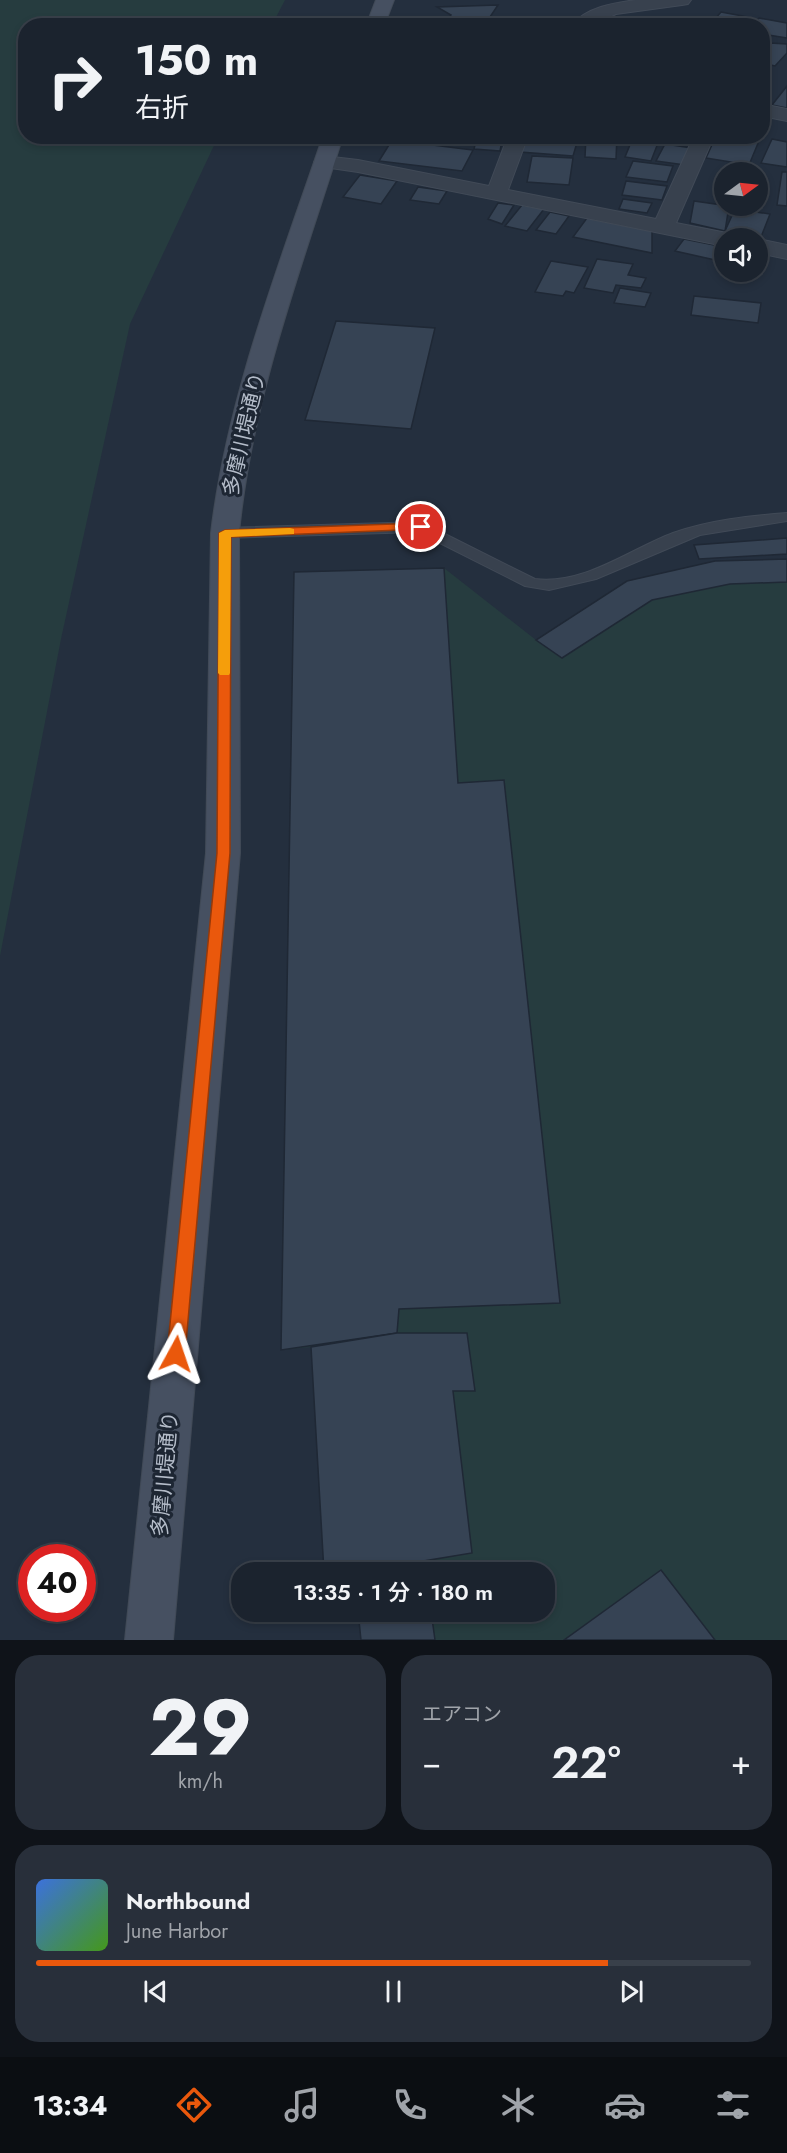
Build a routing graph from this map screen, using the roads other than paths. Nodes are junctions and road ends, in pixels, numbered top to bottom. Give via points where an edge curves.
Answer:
1 (385, 0) edge
2 (682, 0) edge
3 (378, 18) edge
4 (585, 18) edge
5 (770, 112) edge
6 (787, 115) edge
7 (515, 144) edge
8 (700, 144) edge
9 (328, 149) edge
10 (496, 194) junction
11 (664, 226) junction
12 (714, 237) edge
13 (768, 248) edge
14 (787, 252) edge
15 (787, 517) edge
16 (225, 533) junction
17 (149, 1640) edge

1 - 3 street
2 - 4 street via 606,11
5 - 6 street
7 - 10 street
8 - 11 street
9 - 10 street via 357,166
9 - 16 street, 多摩川堤通り via 258,367 229,496
10 - 11 street
11 - 12 street
13 - 14 street
15 - 16 lane via 694,532 578,580 551,587 531,583 421,527
16 - 17 street, 多摩川堤通り via 224,853

